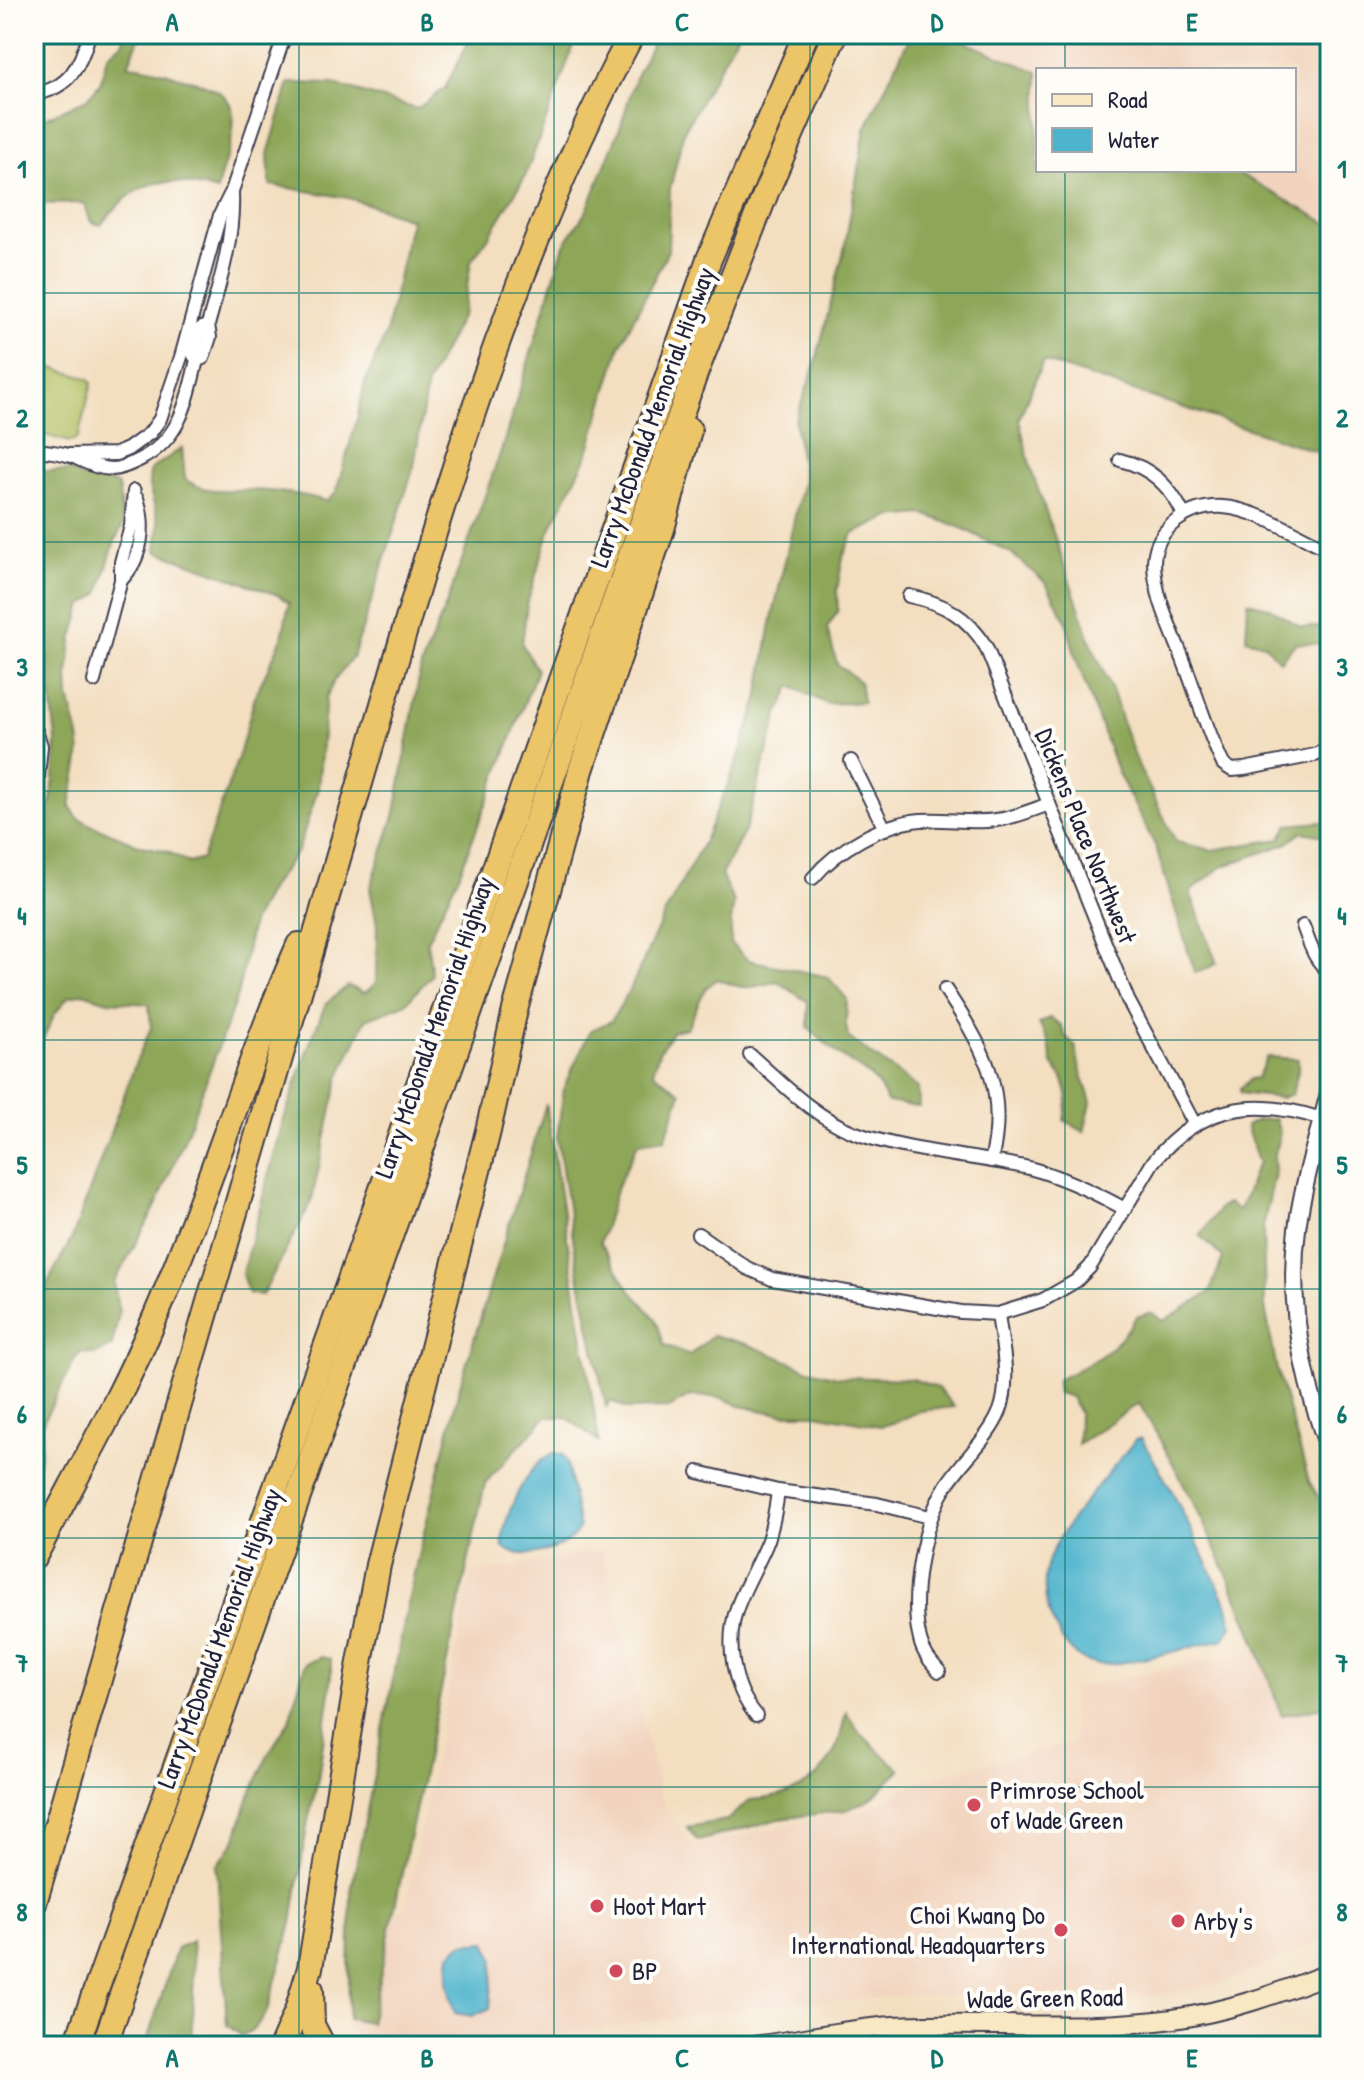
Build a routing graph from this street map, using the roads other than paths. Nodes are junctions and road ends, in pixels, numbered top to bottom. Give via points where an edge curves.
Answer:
1 (89, 34) edge
2 (285, 34) edge
3 (632, 34) edge
4 (806, 34) edge
5 (835, 34) edge
6 (34, 94) edge
7 (232, 191) junction
8 (705, 349) junction
9 (34, 450) edge
10 (68, 455) junction
11 (1120, 460) dead end
12 (1184, 515) junction
13 (1330, 550) edge
14 (121, 580) junction
15 (909, 596) dead end
16 (94, 681) dead end
17 (34, 731) edge
18 (1330, 748) edge
19 (851, 761) dead end
20 (34, 796) edge
21 (1049, 804) junction
22 (885, 829) junction
23 (813, 878) dead end
24 (331, 882) junction
25 (1303, 926) dead end
26 (1330, 972) edge
27 (945, 989) dead end
28 (750, 1055) dead end
29 (1330, 1090) edge
30 (1194, 1123) junction
31 (1324, 1129) edge
32 (991, 1161) junction
33 (1125, 1209) junction
34 (698, 1234) dead end
35 (998, 1314) junction
36 (1330, 1452) edge
37 (698, 1472) dead end
38 (778, 1491) junction
39 (930, 1517) junction
40 (34, 1557) edge
41 (939, 1671) dead end
42 (756, 1715) dead end
43 (34, 1903) edge
44 (310, 1968) junction
45 (1330, 1973) edge
46 (816, 2040) edge
47 (76, 2046) edge
48 (104, 2046) edge
49 (282, 2046) edge
50 (323, 2046) edge
51 (757, 2046) edge

1 - 6 street via 72,76 50,91
2 - 7 street
3 - 24 highway via 563,176 476,399
4 - 47 highway via 709,259
5 - 8 highway, Larry McDonald Memorial Highway
7 - 10 street via 220,215 160,419 150,433 116,454
7 - 10 street via 233,219 208,325 200,329 193,354 197,360 173,433 160,447 112,469
8 - 44 highway via 675,487 547,888 378,1565
8 - 48 highway, Larry McDonald Memorial Highway
9 - 10 street
11 - 12 street via 1155,474
12 - 13 street via 1211,507 1240,510
12 - 18 street via 1158,546 1155,574 1223,764 1244,769
14 - 14 street via 143,536 134,491 121,562
14 - 16 street
15 - 21 street, Dickens Place Northwest via 945,606 978,634
17 - 20 street via 39,746
19 - 22 street
21 - 22 street via 992,821 921,820
21 - 30 street, Dickens Place Northwest via 1128,1000
22 - 23 street via 831,859
24 - 40 highway via 278,992 157,1315
24 - 43 highway
25 - 26 street via 1313,953
27 - 32 street via 991,1068 998,1119
28 - 32 street via 812,1109 853,1132
29 - 31 street
30 - 31 street via 1237,1109 1268,1107 1286,1108
30 - 33 street via 1165,1147
31 - 36 street via 1299,1212 1294,1284 1304,1369
32 - 33 street via 1049,1174
33 - 35 street via 1102,1250 1076,1281 1043,1300
34 - 35 street via 772,1279
35 - 39 street via 1005,1387 999,1413 952,1476
37 - 38 street
38 - 39 street
38 - 42 street via 768,1539 733,1626 739,1686
39 - 41 street via 917,1626 927,1659
44 - 49 highway
44 - 50 highway via 312,2025
45 - 46 main road, Wade Green Road via 1173,2019 890,2026
46 - 51 main road, Wade Green Road

